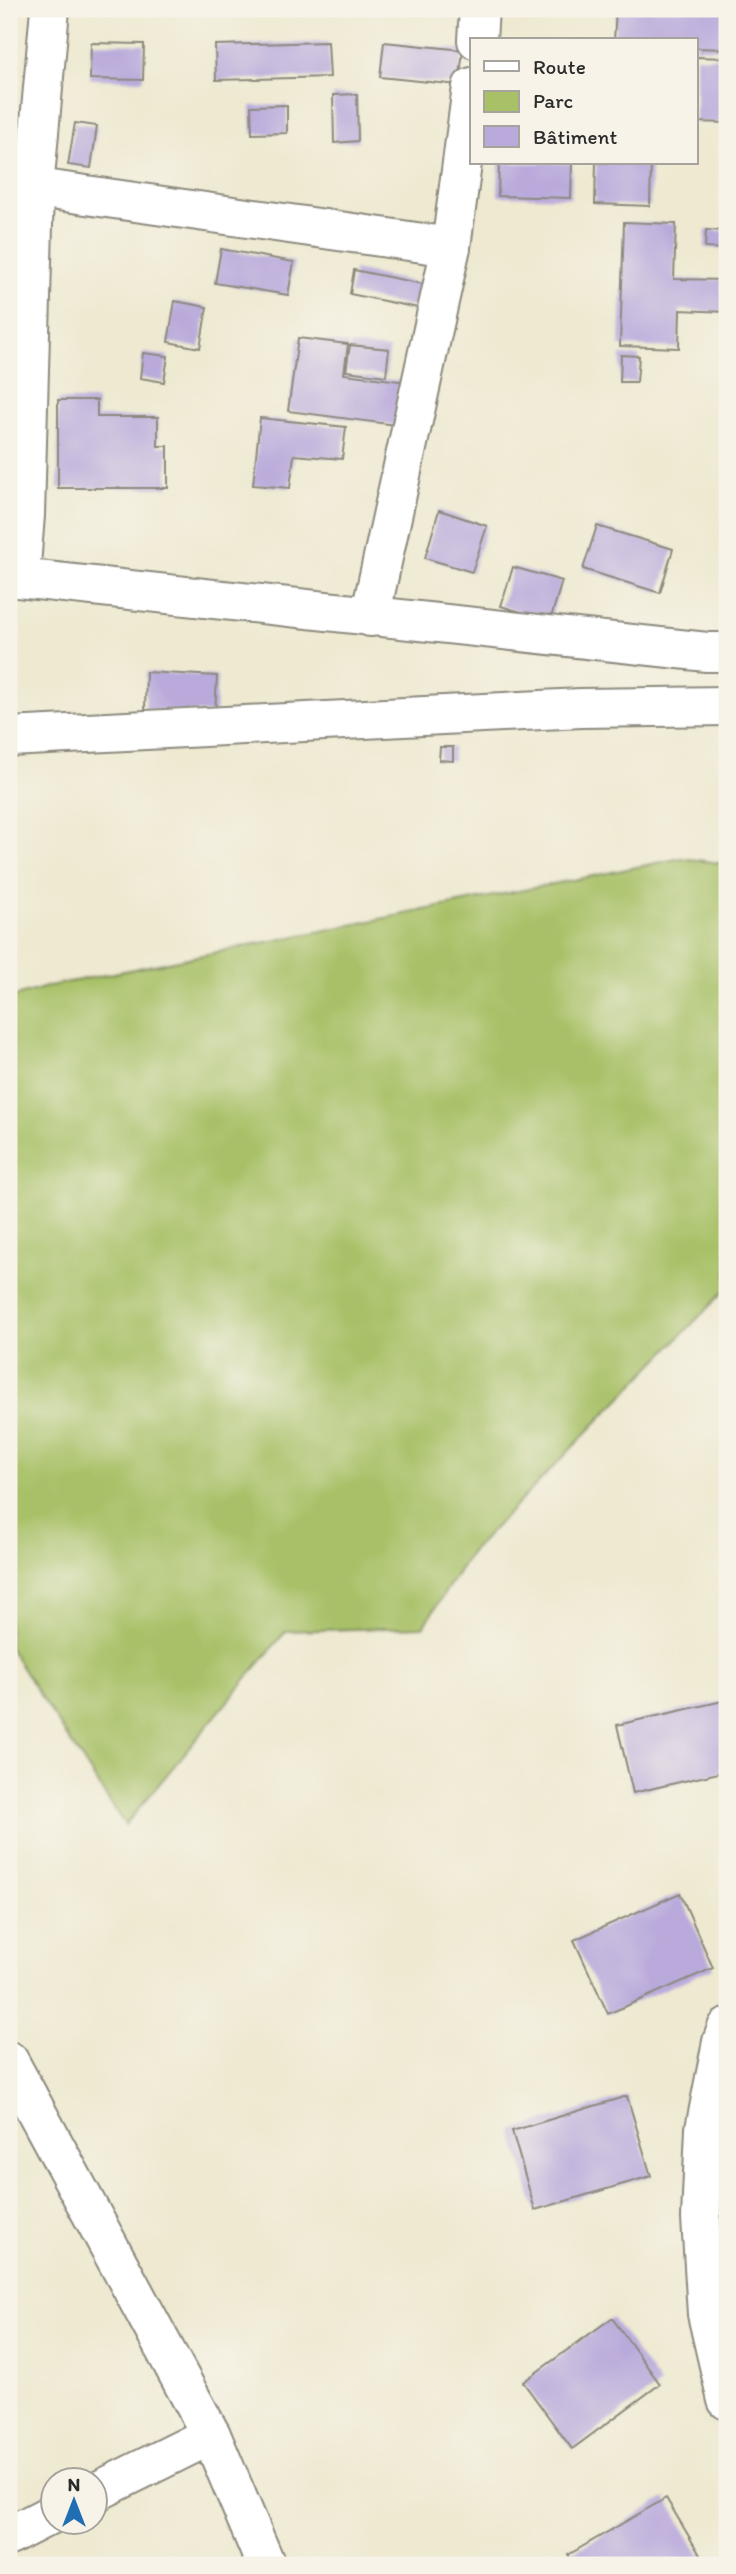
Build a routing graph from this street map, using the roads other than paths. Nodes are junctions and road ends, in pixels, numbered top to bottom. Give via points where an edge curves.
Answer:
1 (50, 9) edge
2 (479, 9) edge
3 (477, 38) edge
4 (470, 102) edge
5 (21, 187) edge
6 (452, 247) junction
7 (14, 578) edge
8 (370, 617) junction
9 (727, 652) edge
10 (727, 706) edge
11 (9, 737) edge
12 (727, 2028) edge
13 (9, 2061) edge
14 (727, 2400) edge
15 (211, 2435) junction
16 (108, 2486) edge
17 (38, 2521) edge
18 (9, 2536) edge
19 (264, 2565) edge

1 - 5 street
2 - 3 street
4 - 6 street
5 - 6 street
5 - 7 street via 25,515
6 - 8 street
7 - 8 street
8 - 9 street
10 - 11 street via 581,708
12 - 14 street via 705,2129 701,2218 707,2314
13 - 15 street
15 - 16 street
15 - 19 street
17 - 18 street

